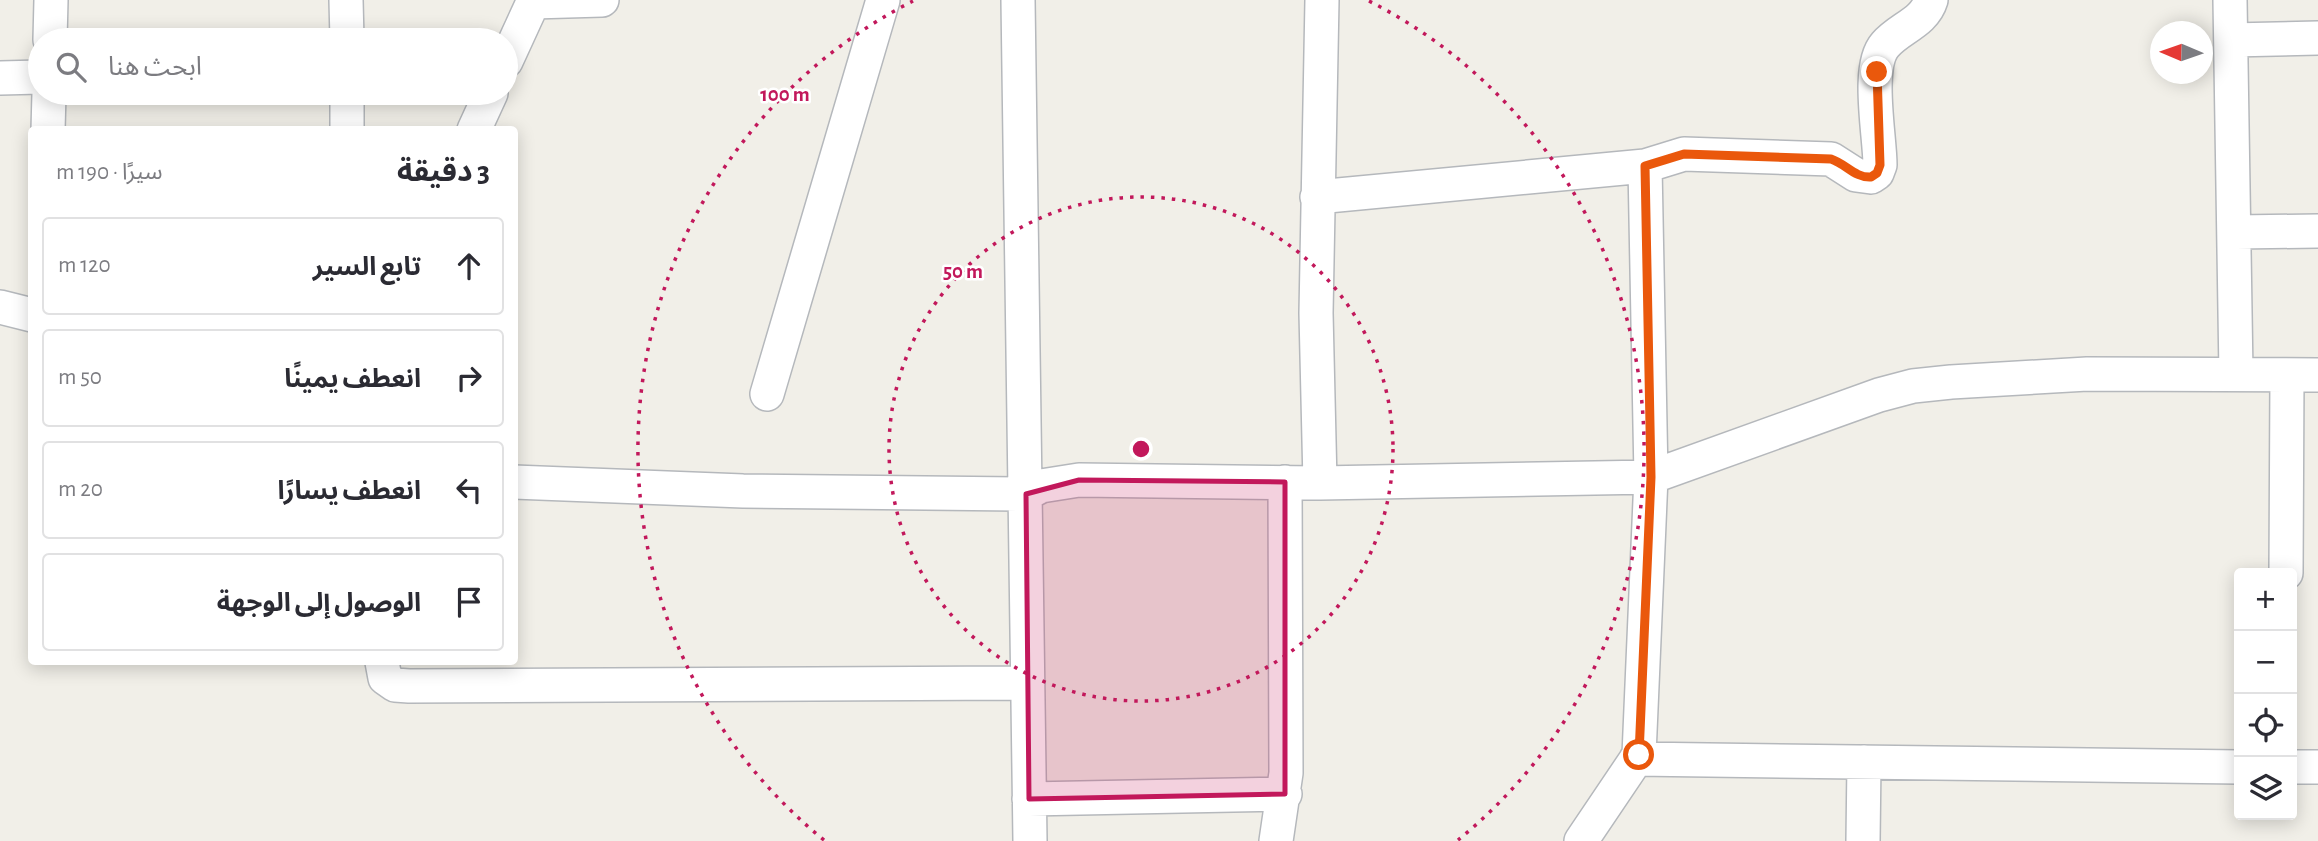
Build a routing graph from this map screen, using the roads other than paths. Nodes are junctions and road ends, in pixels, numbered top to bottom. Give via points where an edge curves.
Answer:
1 (51, 0) edge
2 (346, 0) edge
3 (602, 0) edge
4 (883, 0) edge
5 (1018, 0) edge
6 (1322, 0) edge
7 (1931, 0) edge
8 (2230, 0) edge
9 (534, 1) edge
10 (50, 28) edge
11 (347, 28) edge
12 (518, 35) edge
13 (2318, 38) edge
14 (2231, 40) junction
15 (0, 78) edge
16 (28, 78) edge
17 (49, 105) edge
18 (347, 105) edge
19 (485, 105) edge
20 (48, 126) edge
21 (347, 126) edge
22 (476, 126) edge
23 (1645, 166) junction
24 (1317, 197) junction
25 (2318, 231) edge
26 (2235, 232) junction
27 (0, 307) edge
28 (28, 314) edge
29 (2236, 374) junction
30 (2303, 375) edge
31 (767, 394) dead end
32 (1651, 477) junction
33 (518, 482) edge
34 (1285, 482) junction
35 (1320, 483) junction
36 (1026, 494) junction
37 (2286, 568) edge
38 (383, 665) edge
39 (1028, 683) junction
40 (1636, 759) junction
41 (1864, 762) junction
42 (2234, 767) edge
43 (2297, 767) edge
44 (2318, 767) edge
45 (1284, 794) junction
46 (1029, 799) junction
47 (1030, 841) edge
48 (1276, 841) edge
49 (1581, 841) edge
50 (1863, 841) edge

1 - 10 street
2 - 11 street
3 - 9 street
4 - 31 street
5 - 36 street
6 - 24 street
7 - 23 street via 1917,20 1889,41 1879,55 1880,165 1871,177 1856,175 1840,162 1818,159 1684,154
8 - 14 street
9 - 12 street
13 - 14 street
14 - 26 street
15 - 16 street
17 - 20 street
18 - 21 street
19 - 22 street
23 - 24 street
23 - 32 street
24 - 35 street
25 - 26 street
26 - 29 street
27 - 28 street
29 - 30 street
29 - 32 street via 2087,374 1913,386
30 - 37 street
32 - 35 street
32 - 40 street
33 - 36 street via 743,491
34 - 35 street
34 - 36 street via 1079,480 1041,486
34 - 45 street
36 - 39 street
38 - 39 street via 385,678 395,685 410,686
39 - 46 street
40 - 41 street
40 - 49 street
41 - 42 street
41 - 50 street
43 - 44 street
45 - 46 street
45 - 48 street
46 - 47 street

